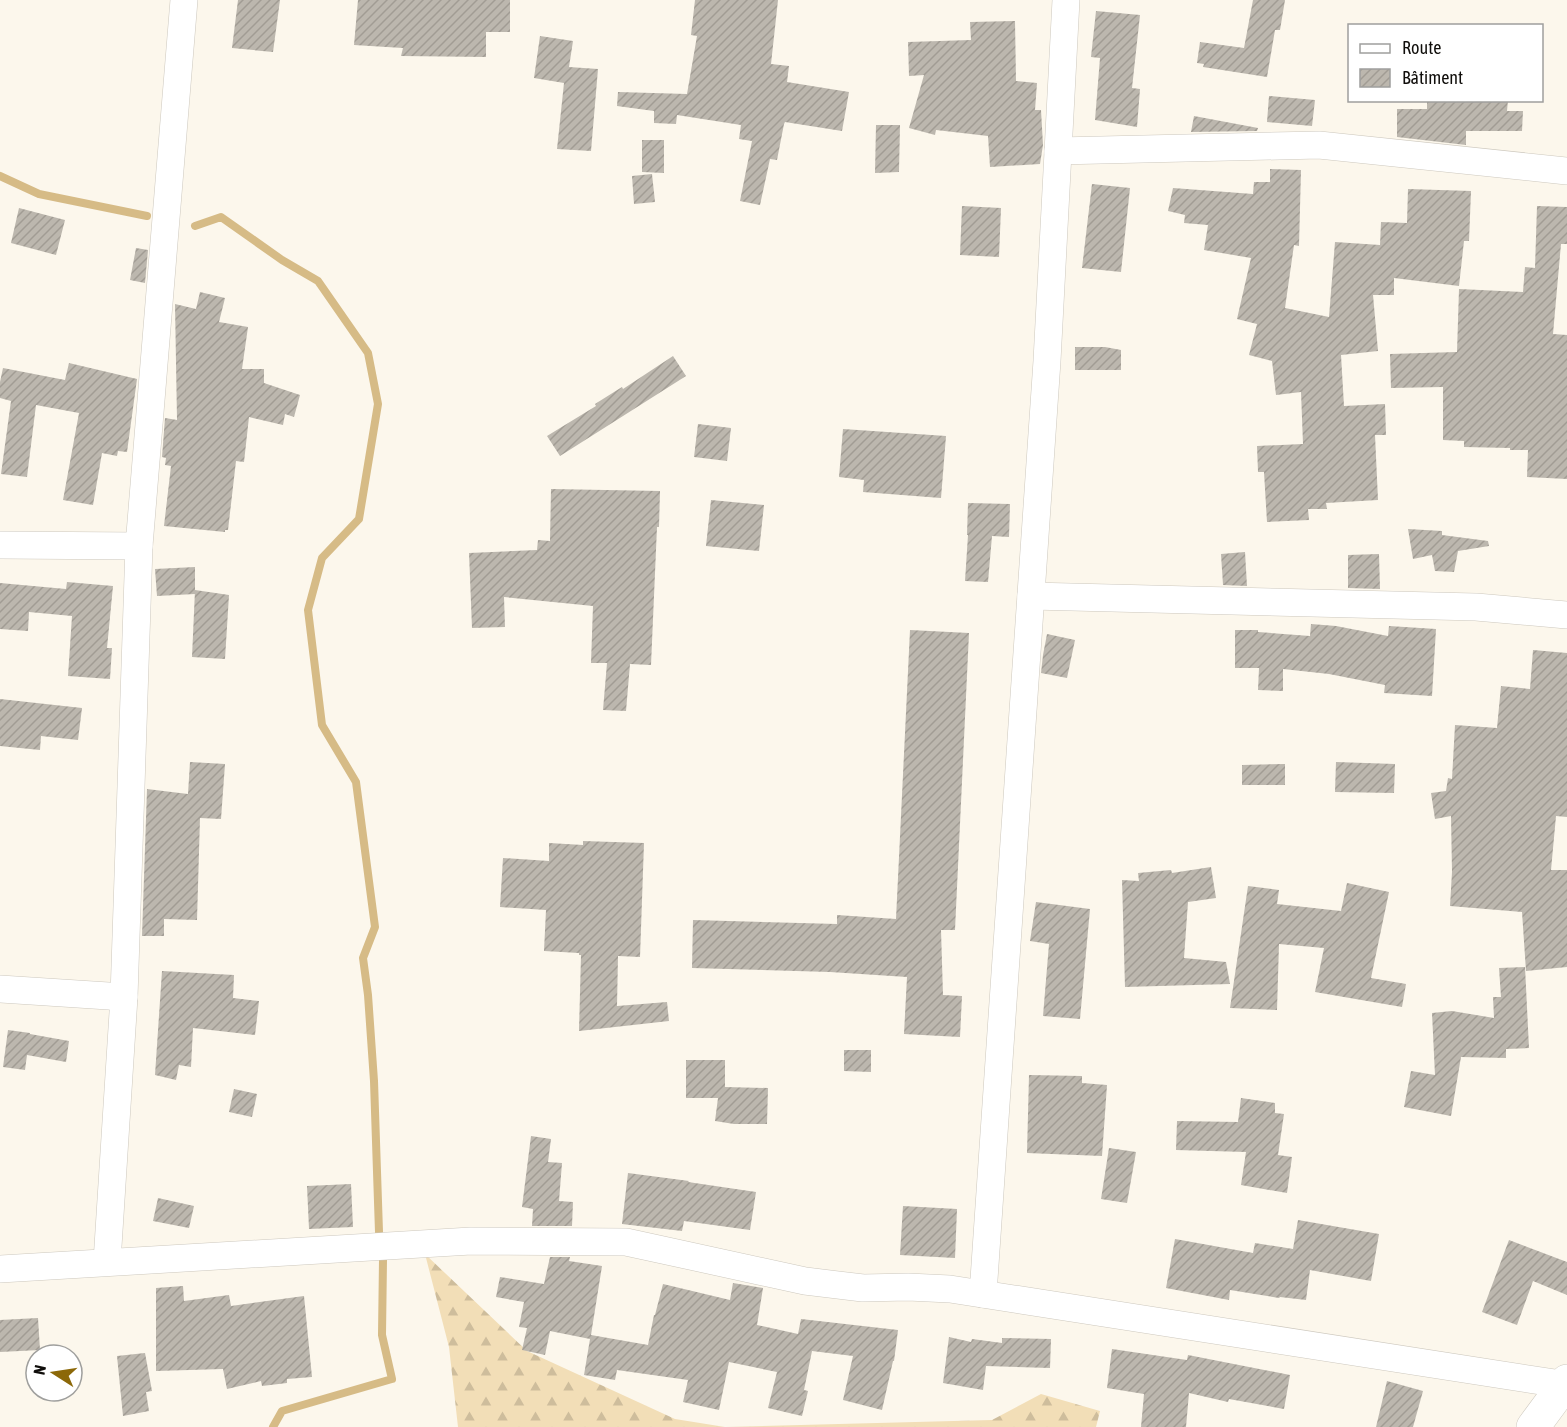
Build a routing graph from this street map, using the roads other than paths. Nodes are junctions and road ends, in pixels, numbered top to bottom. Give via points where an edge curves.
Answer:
1 (184, 0) edge
2 (1066, 0) edge
3 (1058, 151) junction
4 (1567, 171) edge
5 (0, 545) edge
6 (139, 546) junction
7 (1031, 596) junction
8 (1567, 615) edge
9 (0, 988) edge
10 (124, 997) junction
11 (107, 1262) junction
12 (0, 1269) edge
13 (983, 1294) junction
14 (1566, 1383) edge
15 (1533, 1427) edge

1 - 6 street
2 - 3 street
3 - 4 street via 1318,146
3 - 7 street
5 - 6 street
6 - 10 street
7 - 8 street via 1476,607
7 - 13 street
9 - 10 street
10 - 11 street
11 - 12 street
11 - 13 street via 471,1241 626,1242 805,1281
13 - 14 street
14 - 15 main road

